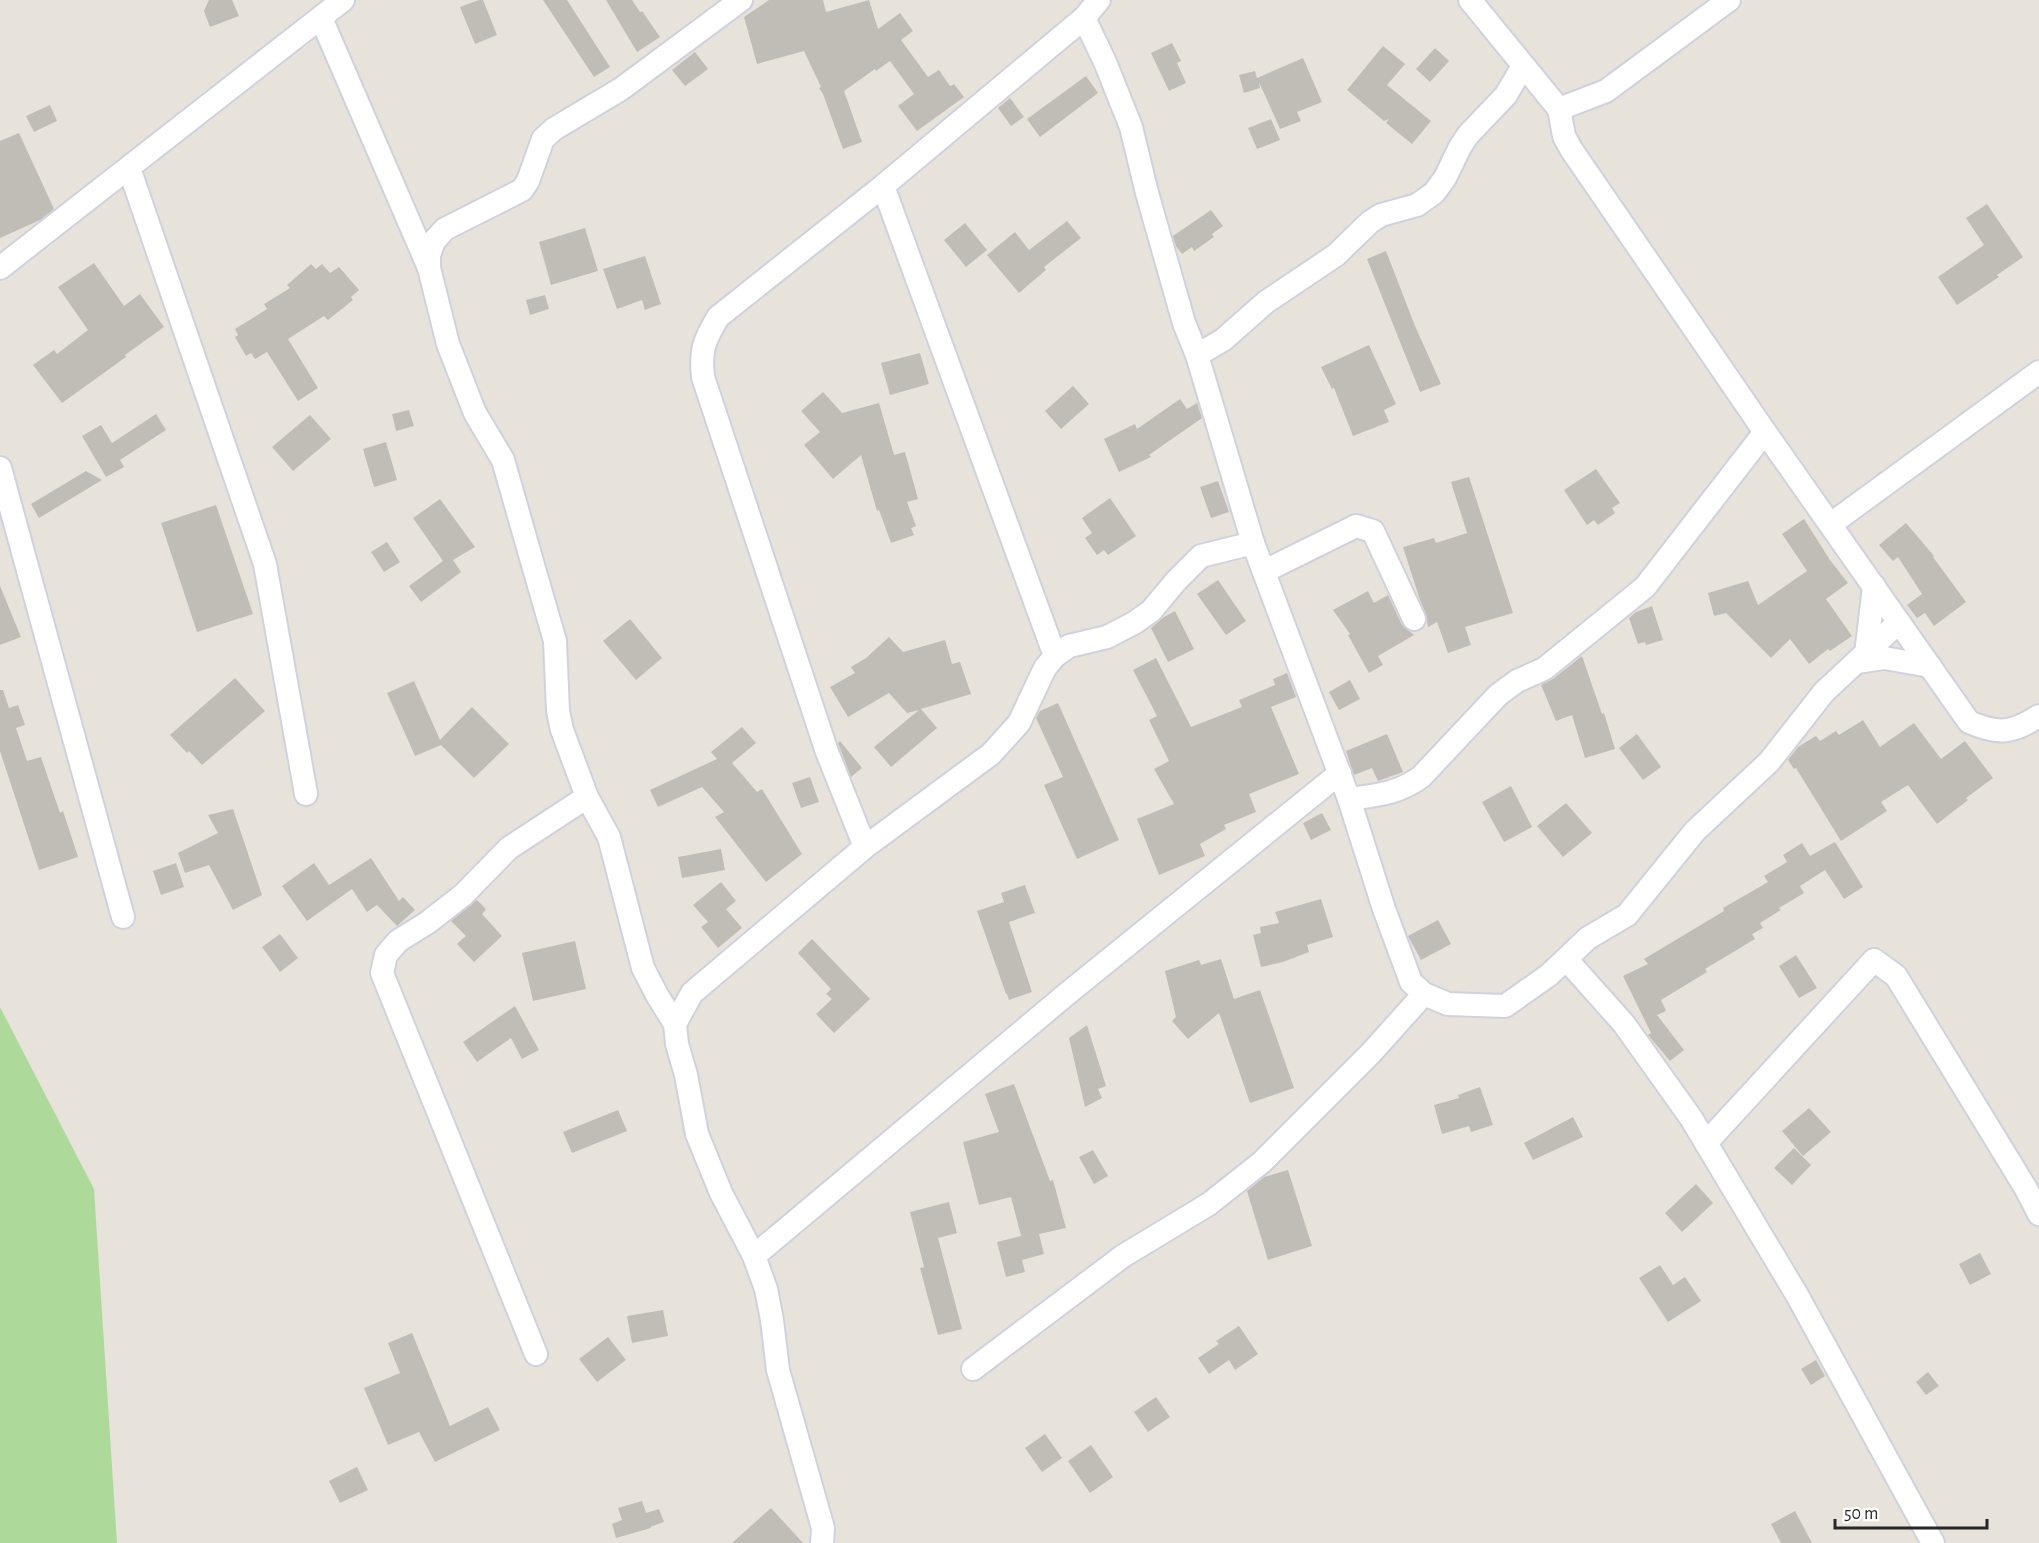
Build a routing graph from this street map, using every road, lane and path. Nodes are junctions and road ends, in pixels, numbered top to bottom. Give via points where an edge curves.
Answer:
1 (344, 0) edge
2 (741, 0) edge
3 (1099, 0) edge
4 (1470, 0) edge
5 (1729, 0) edge
6 (321, 18) junction
7 (1084, 18) junction
8 (1523, 66) junction
9 (1559, 110) junction
10 (129, 168) junction
11 (883, 186) junction
12 (0, 268) edge
13 (429, 268) junction
14 (1197, 355) junction
15 (2039, 372) edge
16 (1765, 432) junction
17 (0, 468) edge
18 (1830, 524) junction
19 (1253, 543) junction
20 (1265, 571) junction
21 (1874, 586) junction
22 (1414, 619) dead end
23 (1899, 622) junction
24 (1055, 656) junction
25 (1862, 658) junction
26 (1930, 666) junction
27 (2039, 716) edge
28 (1340, 773) junction
29 (306, 794) dead end
30 (587, 797) junction
31 (1349, 799) junction
32 (865, 847) junction
33 (123, 917) dead end
34 (1567, 960) junction
35 (1424, 994) junction
36 (675, 1024) junction
37 (1706, 1143) junction
38 (2039, 1214) edge
39 (754, 1256) junction
40 (536, 1354) dead end
41 (973, 1369) dead end
42 (822, 1543) edge
43 (1933, 1543) edge

1 - 6 street
2 - 13 street via 621,89 554,129 543,139 522,190 445,229 434,241
3 - 7 street
4 - 8 street
5 - 9 street via 1606,91
6 - 10 street
6 - 13 street
7 - 11 street
7 - 14 street via 1131,128 1184,323
8 - 9 street
8 - 14 street via 1506,95 1468,135 1434,193 1417,205 1370,222 1336,255 1266,302 1223,340
9 - 16 street via 1571,149
10 - 12 street
10 - 29 street via 265,564
11 - 24 street
11 - 32 street via 718,317 705,339 701,360 703,377 826,752
13 - 30 street via 448,344 475,413 503,460 555,641 562,730
14 - 19 street
15 - 18 street
16 - 18 street
16 - 31 street via 1645,587 1544,669 1498,695 1407,788
17 - 33 street
18 - 21 street
19 - 20 street
19 - 24 street via 1201,556 1151,611 1134,623 1107,637 1069,646
20 - 22 street via 1356,526 1366,528 1374,531
20 - 28 street
21 - 23 street
21 - 25 street
23 - 25 street
23 - 26 street
24 - 32 street via 1019,723 991,754
25 - 26 street
25 - 34 street via 1824,692 1769,762 1695,831 1627,915 1588,938
26 - 27 street via 1969,722 2003,732
28 - 31 street
28 - 39 street via 1068,993
30 - 36 street via 609,837 643,968
30 - 40 street via 509,848 464,895 398,941 386,955 382,973
31 - 35 street via 1411,982
32 - 36 street via 692,993
34 - 35 street via 1505,1006 1448,1004
34 - 37 street via 1624,1024
35 - 41 street via 1262,1162 1209,1204 1123,1256
36 - 39 street via 697,1134 721,1193
37 - 38 street via 1875,960 1896,976
37 - 43 street via 1797,1295
39 - 42 street via 766,1289 778,1370 823,1528

